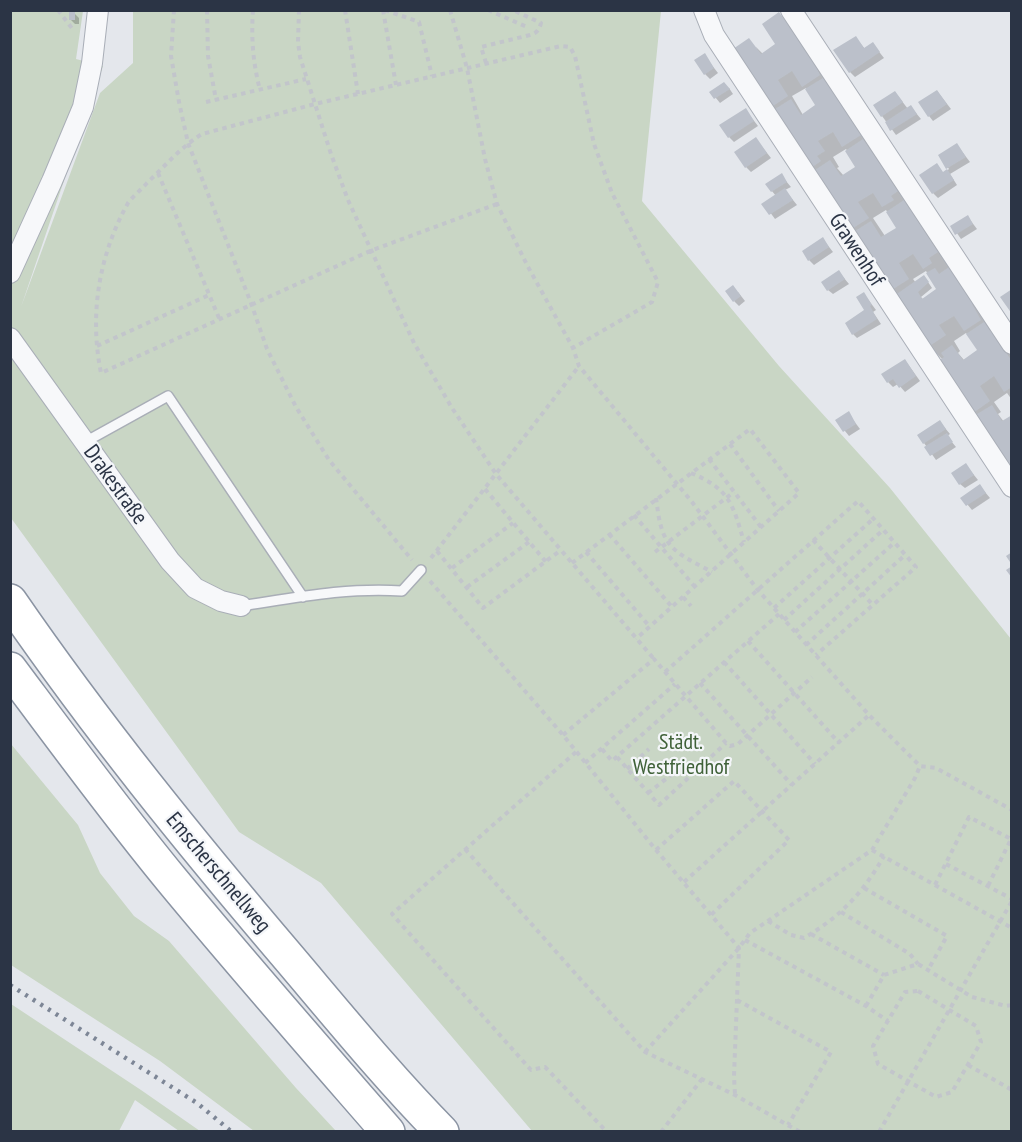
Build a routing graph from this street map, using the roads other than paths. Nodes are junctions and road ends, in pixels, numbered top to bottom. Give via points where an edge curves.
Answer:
1 (98, 10) edge
2 (704, 10) edge
3 (791, 10) edge
4 (10, 273) edge
5 (10, 338) edge
6 (1011, 344) edge
7 (85, 442) junction
8 (1011, 487) edge
9 (421, 570) road end
10 (303, 597) junction
11 (10, 601) edge
12 (241, 606) joint
13 (10, 669) edge
14 (388, 1131) edge
15 (442, 1131) edge

1 - 4 street via 83,107
2 - 8 street, Grawenhof via 714,35
3 - 6 street
5 - 7 street, Drakestraße
7 - 10 lane via 168,396
7 - 12 street, Drakestraße via 158,544 195,588
9 - 10 lane via 402,591 375,589
10 - 12 lane
11 - 15 highway, Emscherschnellweg via 198,852
13 - 14 highway, Emscherschnellweg via 170,878

